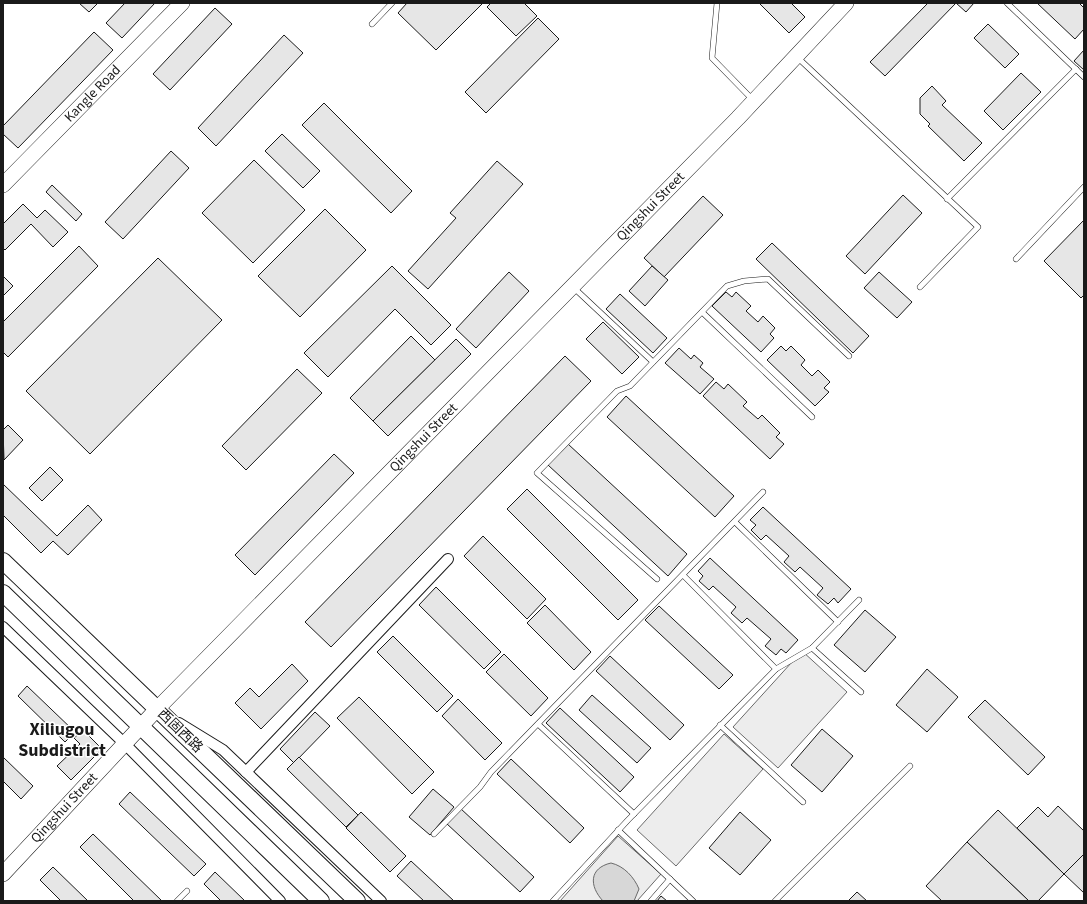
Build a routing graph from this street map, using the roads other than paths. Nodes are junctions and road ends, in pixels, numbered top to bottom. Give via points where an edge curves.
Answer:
1 (182, 3) edge
2 (392, 3) edge
3 (717, 3) edge
4 (846, 3) edge
5 (1007, 3) edge
6 (372, 24) dead end
7 (796, 56) junction
8 (1076, 69) junction
9 (1084, 77) edge
10 (754, 101) junction
11 (3, 184) edge
12 (1084, 187) edge
13 (947, 199) junction
14 (1016, 260) dead end
15 (572, 286) junction
16 (920, 287) dead end
17 (702, 312) junction
18 (849, 356) dead end
19 (653, 362) junction
20 (812, 417) dead end
21 (763, 492) dead end
22 (735, 522) junction
23 (448, 559) dead end
24 (3, 560) edge
25 (683, 575) junction
26 (657, 579) dead end
27 (3, 593) edge
28 (859, 600) dead end
29 (838, 622) junction
30 (3, 627) edge
31 (812, 648) junction
32 (776, 669) junction
33 (861, 692) dead end
34 (157, 709) junction
35 (538, 724) junction
36 (720, 725) junction
37 (141, 727) junction
38 (125, 744) junction
39 (910, 766) dead end
40 (246, 772) junction
41 (803, 802) dead end
42 (634, 814) junction
43 (618, 830) junction
44 (434, 834) dead end
45 (3, 874) edge
46 (670, 879) junction
47 (187, 891) dead end
48 (177, 901) edge
49 (280, 901) edge
50 (321, 901) edge
51 (356, 901) edge
52 (381, 901) edge
53 (553, 901) edge
54 (651, 901) edge
55 (693, 901) edge
56 (775, 901) edge

1 - 11 street, Kangle Road
2 - 6 lane
3 - 10 lane via 712,58
4 - 7 street, Qingshui Street
5 - 8 lane
7 - 10 street, Qingshui Street
7 - 13 lane
8 - 9 lane
8 - 13 lane
10 - 15 street, Qingshui Street
12 - 14 lane
13 - 16 lane via 978,227
15 - 19 lane
15 - 34 street, Qingshui Street
17 - 18 lane via 727,286 744,281 768,279
17 - 19 lane
17 - 20 lane
19 - 26 lane via 630,386 617,391 537,473
21 - 22 lane
22 - 25 lane
22 - 29 lane
23 - 40 street
24 - 34 main road, 西固西路
25 - 32 lane
25 - 35 lane
27 - 37 main road, 西固西路
28 - 29 lane
29 - 31 lane
30 - 38 street
31 - 32 lane
31 - 33 lane
32 - 36 lane
34 - 37 street, Qingshui Street
34 - 40 street via 223,750
34 - 51 main road, 西固西路
35 - 42 lane
35 - 44 lane
36 - 41 lane
36 - 42 lane
37 - 38 street, Qingshui Street
37 - 50 main road, 西固西路
38 - 45 street, Qingshui Street
38 - 49 street
39 - 56 lane
40 - 52 street
42 - 43 lane
43 - 46 lane
43 - 53 lane
46 - 54 lane
46 - 55 lane
47 - 48 lane

